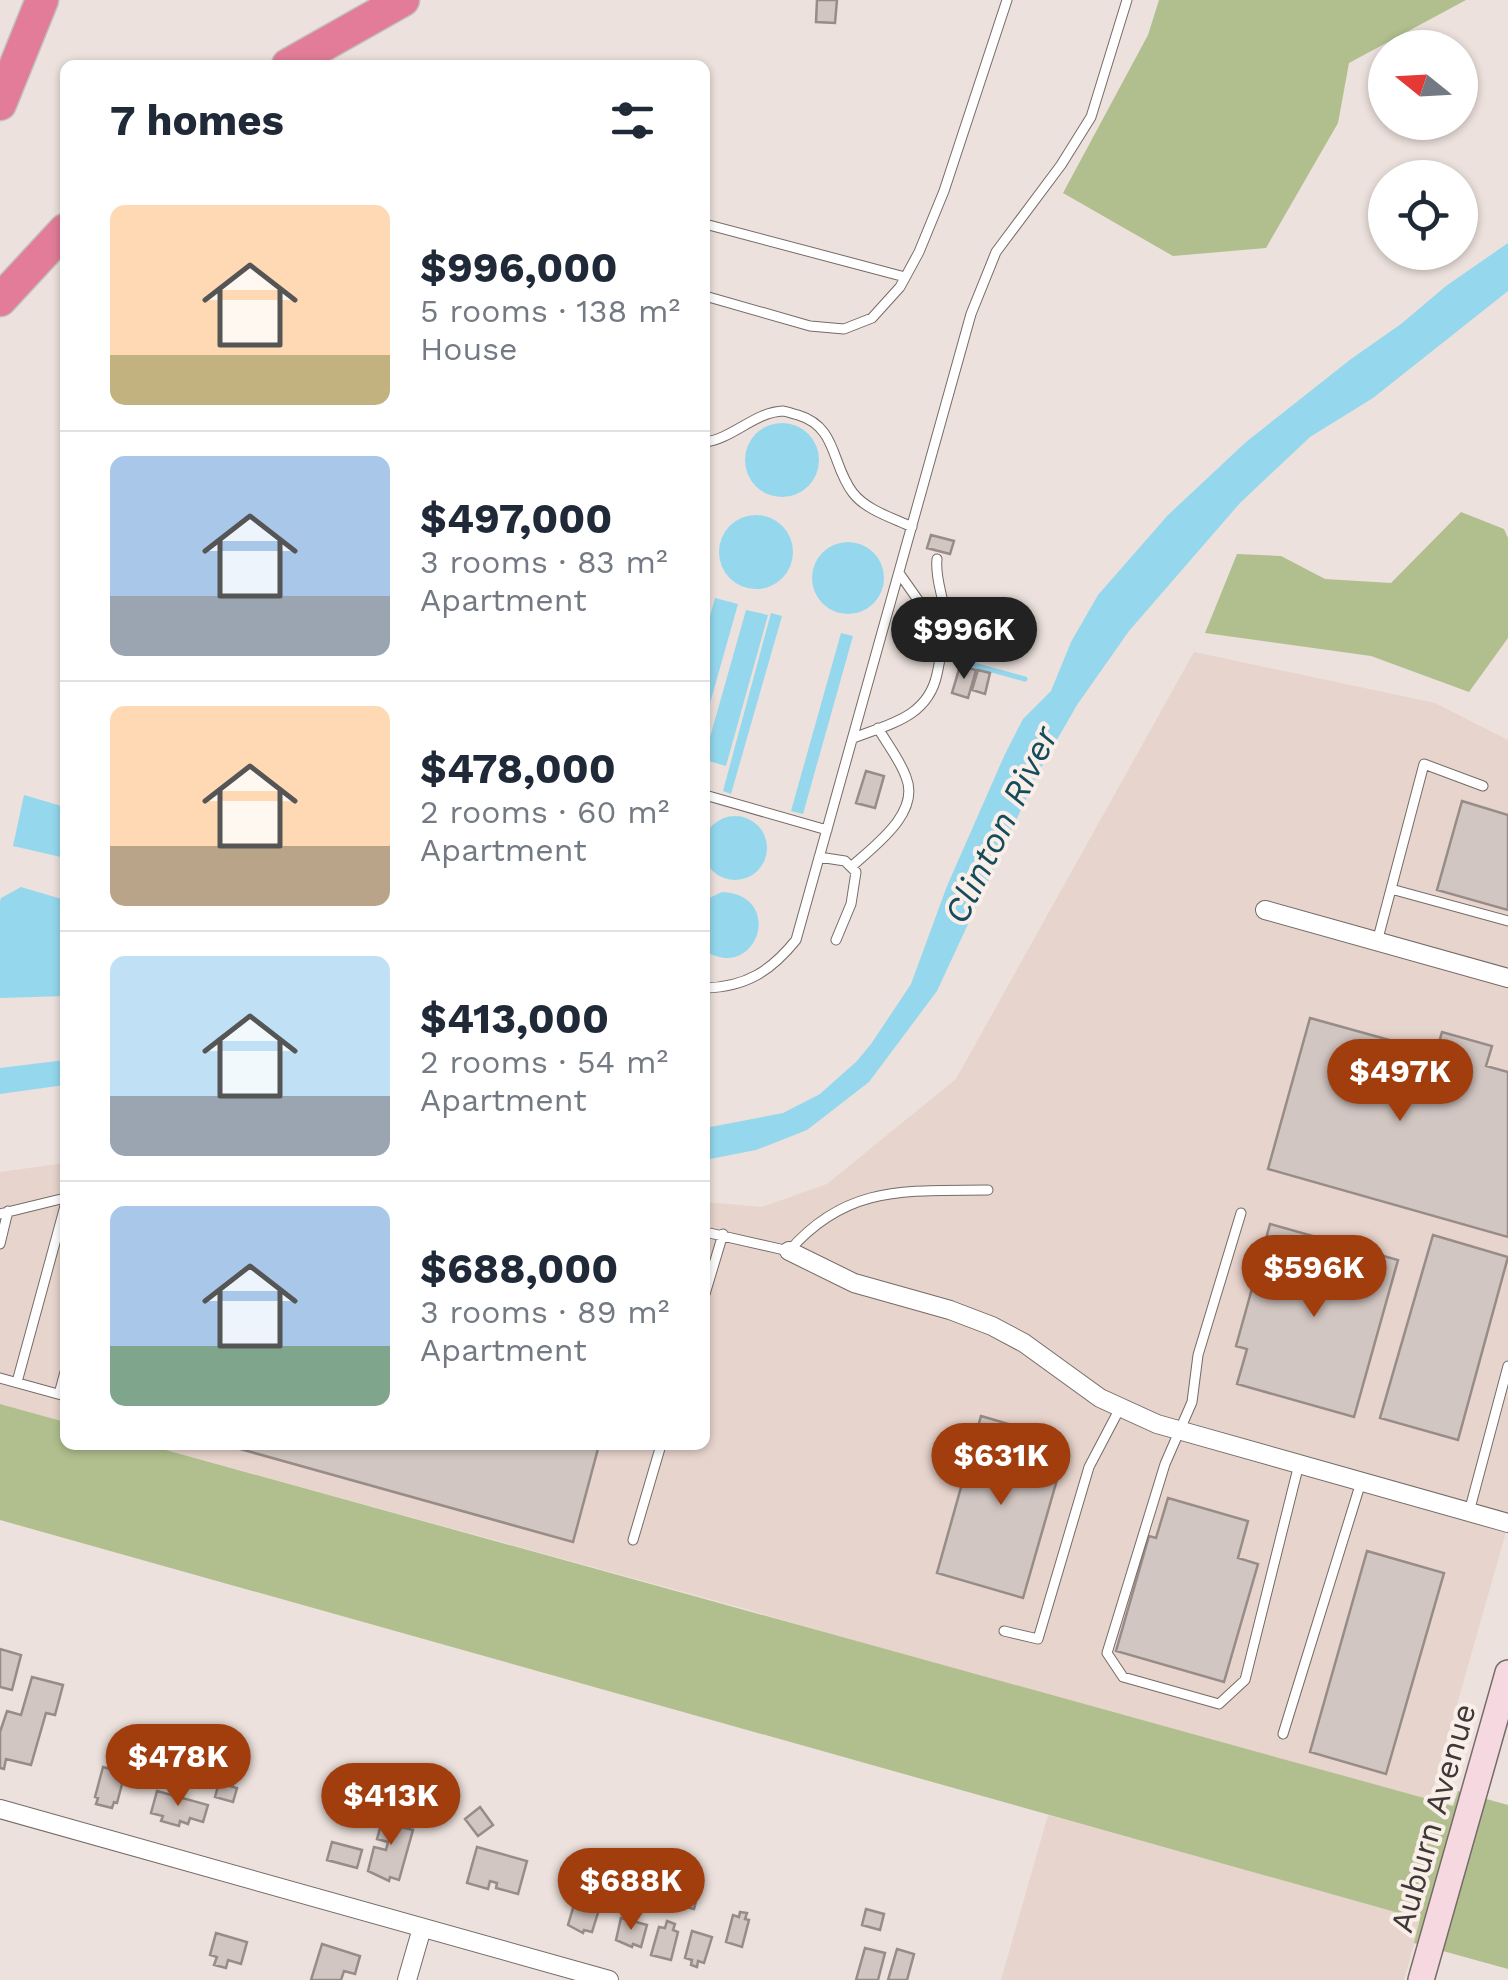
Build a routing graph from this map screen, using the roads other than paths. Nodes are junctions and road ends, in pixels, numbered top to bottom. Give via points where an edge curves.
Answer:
1 (42, 0) edge
2 (403, 0) edge
3 (1007, 0) edge
4 (1126, 0) edge
5 (297, 60) edge
6 (0, 104) edge
7 (710, 225) edge
8 (60, 235) edge
9 (906, 277) junction
10 (710, 297) edge
11 (0, 300) edge
12 (710, 442) edge
13 (912, 528) junction
14 (937, 559) dead end
15 (899, 573) junction
16 (942, 634) junction
17 (878, 728) junction
18 (853, 738) junction
19 (1483, 786) dead end
20 (710, 795) edge
21 (827, 830) junction
22 (820, 858) junction
23 (852, 867) junction
24 (1390, 890) junction
25 (1265, 910) dead end
26 (1508, 922) edge
27 (836, 940) dead end
28 (1377, 942) junction
29 (1508, 978) edge
30 (710, 987) edge
31 (988, 1190) dead end
32 (60, 1199) edge
33 (4, 1213) edge
34 (1241, 1214) dead end
35 (60, 1224) edge
36 (710, 1233) edge
37 (723, 1234) junction
38 (0, 1244) edge
39 (790, 1251) junction
40 (710, 1277) edge
41 (1508, 1366) edge
42 (0, 1378) edge
43 (16, 1382) junction
44 (60, 1394) edge
45 (1120, 1408) junction
46 (1178, 1431) junction
47 (660, 1450) edge
48 (1299, 1464) junction
49 (1361, 1482) junction
50 (1470, 1512) junction
51 (1508, 1523) edge
52 (633, 1540) dead end
53 (1004, 1631) dead end
54 (1508, 1673) edge
55 (1283, 1734) dead end
56 (0, 1810) edge
57 (422, 1928) junction
58 (407, 1980) edge
59 (609, 1980) edge
60 (1421, 1980) edge

1 - 6 highway
2 - 5 highway
3 - 9 lane via 944,190
4 - 13 lane via 1091,117 996,252 977,298
7 - 9 lane
8 - 11 highway
9 - 10 lane via 872,318 844,329
12 - 13 lane via 784,411 809,418 825,431 855,497
13 - 15 lane
14 - 16 lane via 946,614
15 - 16 lane
15 - 18 lane
16 - 17 lane via 934,689 924,704 910,717
17 - 18 lane
17 - 23 lane via 908,780 908,793 892,828
18 - 21 lane
19 - 24 lane via 1424,764
20 - 21 lane
21 - 22 lane
22 - 23 lane
22 - 30 lane via 796,940 764,974
23 - 27 lane via 856,885
24 - 26 lane
24 - 28 lane
25 - 28 street
28 - 29 street
31 - 39 lane via 901,1191 855,1200
32 - 33 lane
33 - 38 lane
34 - 46 lane via 1198,1355 1192,1402
35 - 43 lane
36 - 37 lane
37 - 39 lane
37 - 40 lane
39 - 45 street via 854,1283 992,1326
41 - 50 lane
42 - 43 lane
43 - 44 lane
45 - 46 street
45 - 53 lane via 1089,1467 1038,1639
46 - 48 street
46 - 48 lane via 1107,1653 1123,1677 1139,1682 1220,1704 1244,1680
47 - 52 lane
48 - 49 street
49 - 50 street
49 - 55 lane
50 - 51 street
54 - 60 main road, Auburn Avenue
56 - 57 street
57 - 58 street
57 - 59 street

